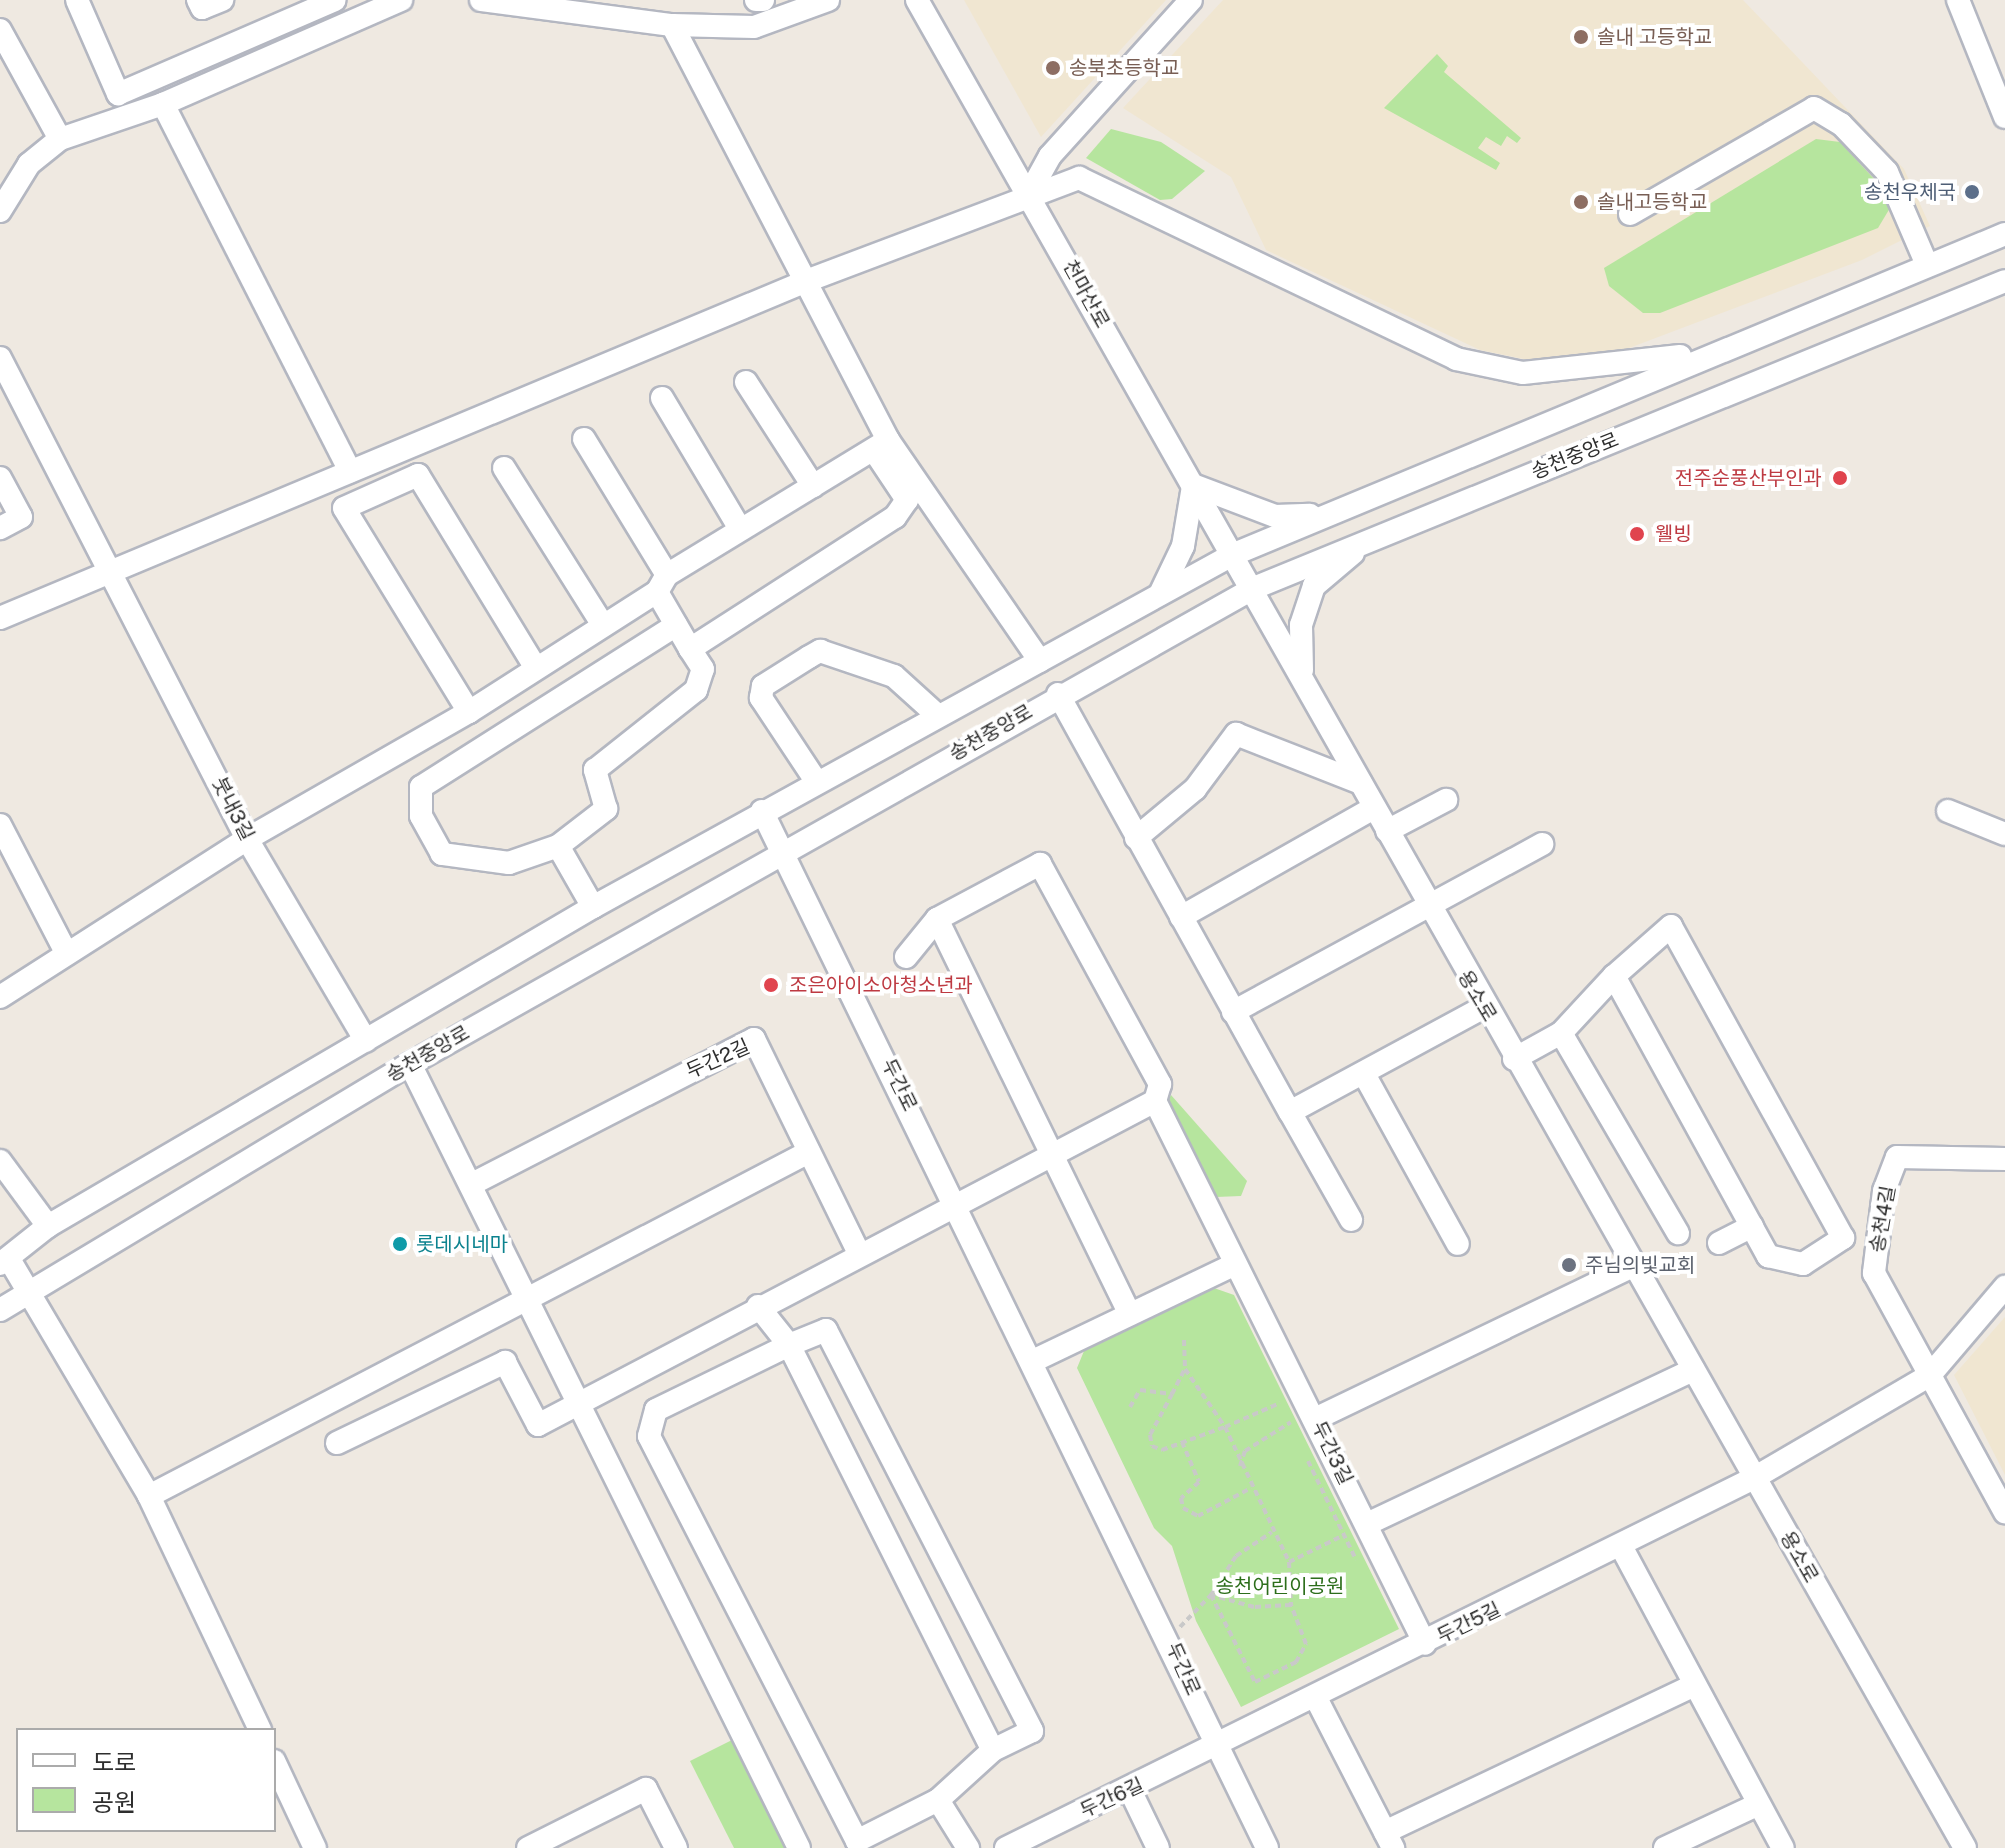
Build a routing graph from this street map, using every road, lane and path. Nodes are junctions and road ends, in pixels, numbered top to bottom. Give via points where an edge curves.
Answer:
1 (77, 0) edge
2 (198, 0) edge
3 (222, 0) edge
4 (401, 0) edge
5 (481, 0) edge
6 (756, 0) edge
7 (763, 0) edge
8 (828, 0) edge
9 (917, 0) edge
10 (1191, 0) edge
11 (1958, 0) edge
12 (331, 1) edge
13 (789, 8) edge
14 (672, 25) junction
15 (0, 30) edge
16 (163, 104) junction
17 (2005, 117) edge
18 (60, 139) junction
19 (1029, 194) junction
20 (0, 211) edge
21 (1630, 214) dead end
22 (2005, 234) edge
23 (1927, 265) junction
24 (809, 280) junction
25 (2005, 281) edge
26 (1713, 351) junction
27 (0, 358) edge
28 (746, 382) dead end
29 (662, 398) dead end
30 (584, 439) dead end
31 (882, 446) junction
32 (504, 468) dead end
33 (350, 471) junction
34 (0, 478) edge
35 (1193, 485) junction
36 (813, 486) junction
37 (1321, 515) junction
38 (0, 528) edge
39 (740, 529) junction
40 (1368, 540) junction
41 (1232, 555) junction
42 (111, 571) junction
43 (662, 583) junction
44 (1254, 588) junction
45 (1160, 594) junction
46 (0, 618) edge
47 (603, 625) junction
48 (676, 625) junction
49 (690, 649) junction
50 (1040, 661) junction
51 (535, 667) junction
52 (1302, 676) junction
53 (1058, 694) junction
54 (469, 712) junction
55 (937, 715) junction
56 (816, 781) junction
57 (1361, 783) junction
58 (1446, 800) dead end
59 (1374, 808) junction
60 (762, 811) junction
61 (1948, 811) dead end
62 (0, 825) edge
63 (1387, 831) junction
64 (2005, 834) edge
65 (1136, 838) junction
66 (247, 839) junction
67 (1542, 844) dead end
68 (558, 846) junction
69 (784, 850) junction
70 (1426, 903) junction
71 (593, 907) junction
72 (1181, 917) junction
73 (937, 919) junction
74 (67, 954) junction
75 (906, 957) dead end
76 (1614, 976) junction
77 (0, 997) edge
78 (1484, 1007) junction
79 (1233, 1012) junction
80 (1561, 1033) junction
81 (366, 1041) junction
82 (1514, 1059) junction
83 (410, 1064) junction
84 (1364, 1074) junction
85 (1155, 1101) junction
86 (1290, 1112) junction
87 (809, 1152) junction
88 (1053, 1152) junction
89 (2005, 1159) edge
90 (0, 1161) edge
91 (472, 1184) junction
92 (956, 1203) junction
93 (1351, 1220) dead end
94 (48, 1226) junction
95 (1752, 1226) junction
96 (1678, 1233) dead end
97 (1719, 1243) dead end
98 (1458, 1244) dead end
99 (859, 1253) junction
100 (4, 1262) edge
101 (1235, 1264) junction
102 (1633, 1266) junction
103 (2005, 1287) edge
104 (30, 1293) junction
105 (527, 1296) junction
106 (758, 1306) junction
107 (0, 1310) edge
108 (1129, 1312) junction
109 (1184, 1340) dead end
110 (789, 1345) junction
111 (1035, 1360) junction
112 (1185, 1369) junction
113 (1693, 1370) junction
114 (1930, 1375) junction
115 (1172, 1394) junction
116 (576, 1402) junction
117 (1130, 1407) dead end
118 (1315, 1419) junction
119 (1290, 1423) junction
120 (1225, 1427) junction
121 (1296, 1437) dead end
122 (1182, 1442) junction
123 (337, 1443) dead end
124 (1303, 1451) dead end
125 (1240, 1466) junction
126 (1754, 1478) junction
127 (1251, 1488) junction
128 (149, 1496) junction
129 (2005, 1512) edge
130 (1367, 1524) junction
131 (1272, 1532) junction
132 (1344, 1535) junction
133 (1622, 1548) junction
134 (1356, 1560) dead end
135 (1289, 1562) junction
136 (1211, 1595) junction
137 (1291, 1605) junction
138 (1194, 1606) dead end
139 (1425, 1644) junction
140 (1690, 1687) junction
141 (1316, 1698) junction
142 (259, 1728) edge
143 (1217, 1746) junction
144 (993, 1750) junction
145 (276, 1765) edge
146 (1130, 1790) junction
147 (938, 1800) junction
148 (1757, 1805) junction
149 (1389, 1840) edge
150 (315, 1848) edge
151 (528, 1848) edge
152 (676, 1848) edge
153 (799, 1848) edge
154 (968, 1848) edge
155 (1006, 1848) edge
156 (1158, 1848) edge
157 (1267, 1848) edge
158 (1665, 1848) edge
159 (1783, 1848) edge
160 (1965, 1848) edge

1 - 12 street via 118,94
2 - 3 street via 202,8
4 - 16 street
5 - 14 street
6 - 7 street
8 - 13 street
9 - 19 street, 천마산로
10 - 19 street via 1050,156
11 - 17 street
13 - 14 street via 754,27
14 - 24 street
15 - 18 street
16 - 18 street
16 - 33 street
18 - 20 street via 29,164
19 - 24 street, 송천중앙로
19 - 26 street, 송천중앙로 via 1079,178 1456,359 1523,373
19 - 35 street, 천마산로
21 - 23 street via 1814,108 1841,124 1887,172
22 - 23 street, 송천중앙로
23 - 26 street, 송천중앙로
24 - 31 street
24 - 33 street, 송천중앙로
25 - 40 street, 송천중앙로
26 - 37 street, 송천중앙로
27 - 42 street, 붓내3길
28 - 36 street
29 - 39 street
30 - 43 street
31 - 36 street
31 - 49 street via 907,500 895,517
31 - 50 street
32 - 47 street
33 - 42 street, 송천중앙로
34 - 38 street via 21,517
35 - 37 street via 1275,516
35 - 41 street, 천마산로
35 - 45 street via 1183,546
36 - 39 street
37 - 41 street, 송천중앙로
39 - 43 street
40 - 44 street, 송천중앙로
40 - 52 street via 1314,586 1301,625
41 - 44 street, 천마산로
41 - 45 street, 송천중앙로
42 - 46 street
42 - 66 street, 붓내3길
43 - 47 street
43 - 48 street
44 - 52 street, 용소로
44 - 53 street, 송천중앙로
45 - 50 street, 송천중앙로
47 - 51 street
48 - 49 street
48 - 68 street via 421,787 421,816 442,854 509,863
49 - 68 street via 703,669 696,690 595,770 606,809
50 - 55 street, 송천중앙로
51 - 54 street
51 - 54 street via 418,475 344,508
52 - 57 street, 용소로
53 - 65 street via 1087,729
53 - 69 street, 송천중앙로
54 - 66 street
55 - 56 street, 송천중앙로
55 - 56 street via 894,676 820,651 763,686 761,698
56 - 60 street, 송천중앙로
57 - 59 street, 용소로
57 - 65 street via 1236,734 1195,789
58 - 63 street
59 - 63 street, 용소로
59 - 72 street
60 - 69 street, 두간로
60 - 71 street, 송천중앙로
61 - 64 street
62 - 74 street
63 - 70 street, 용소로
65 - 72 street
66 - 74 street
66 - 81 street, 붓내3길
67 - 70 street
68 - 71 street
69 - 83 street, 송천중앙로
69 - 92 street, 두간로
70 - 78 street, 용소로
70 - 79 street
71 - 81 street, 송천중앙로
72 - 79 street
73 - 75 street
73 - 85 street, 두간3길 via 1040,864 1160,1084
73 - 88 street
74 - 77 street
76 - 80 street
76 - 95 street
76 - 95 street via 1671,926 1843,1238 1803,1264 1785,1265 1768,1256
78 - 82 street, 용소로
78 - 84 street
79 - 86 street
80 - 82 street
80 - 96 street
81 - 94 street, 송천중앙로
82 - 102 street, 용소로
83 - 91 street
83 - 104 street, 송천중앙로
84 - 86 street
84 - 98 street
85 - 88 street
85 - 101 street, 두간3길
86 - 93 street
87 - 91 street, 두간2길 via 754,1039
87 - 99 street, 두간2길
87 - 105 street
88 - 92 street
88 - 108 street
89 - 114 street, 송천4길 via 1897,1157 1884,1191 1874,1273
90 - 94 street
91 - 105 street
92 - 99 street
92 - 111 street, 두간로
94 - 100 street, 송천중앙로
95 - 97 street
99 - 106 street
100 - 104 street, 송천중앙로
101 - 108 street
101 - 118 street, 두간3길
102 - 113 street, 용소로
102 - 118 street
103 - 114 street
104 - 107 street, 송천중앙로
104 - 128 street, 송천중앙로
105 - 116 street
105 - 128 street
106 - 110 street
106 - 116 street
108 - 111 street
109 - 112 path
110 - 144 street
110 - 144 street via 826,1330 1032,1731
110 - 147 street via 656,1410 649,1436 857,1841
111 - 143 street, 두간로
112 - 115 path
112 - 120 path
113 - 126 street, 용소로
113 - 130 street
114 - 126 street
114 - 129 street
115 - 117 path via 1140,1390
115 - 122 path via 1150,1435 1162,1450
116 - 123 street via 538,1425 505,1362
116 - 153 street
118 - 130 street, 두간3길
119 - 120 path via 1279,1401
119 - 121 path
119 - 125 path via 1245,1451
120 - 122 path
120 - 125 path
122 - 127 path via 1199,1482 1181,1498 1183,1508 1198,1516
124 - 132 path
125 - 127 path
126 - 133 street, 두간5길
126 - 160 street, 용소로
127 - 131 path
128 - 142 street, 송천중앙로
130 - 139 street, 두간3길
131 - 135 path
131 - 136 path via 1236,1556
132 - 134 path
132 - 135 path
133 - 139 street, 두간5길
133 - 140 street
135 - 137 path
136 - 137 path via 1254,1607
136 - 137 path via 1255,1682 1296,1662 1306,1644
136 - 138 path
139 - 141 street, 두간5길
140 - 148 street
140 - 149 street
141 - 143 street, 두간5길
141 - 149 street
143 - 146 street, 두간6길
143 - 157 street, 두간로
144 - 147 street
145 - 150 street
146 - 155 street, 두간6길
146 - 156 street
147 - 154 street
148 - 158 street
148 - 159 street
151 - 152 street via 646,1789

